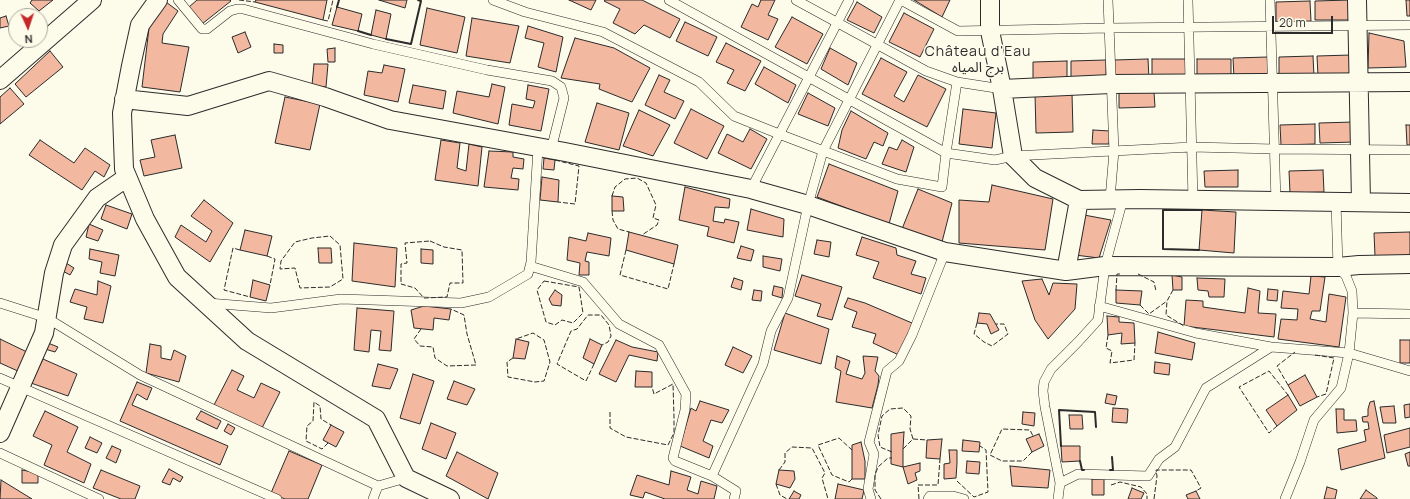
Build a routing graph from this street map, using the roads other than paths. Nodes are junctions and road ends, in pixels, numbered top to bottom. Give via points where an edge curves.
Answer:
1 (92, 0) edge
2 (158, 0) edge
3 (178, 0) edge
4 (493, 0) edge
5 (669, 0) edge
6 (796, 0) edge
7 (849, 0) edge
8 (900, 0) edge
9 (990, 0) edge
10 (1108, 0) edge
11 (1188, 0) edge
12 (1270, 0) edge
13 (1358, 0) edge
14 (837, 22) junction
15 (1358, 25) junction
16 (1410, 25) edge
17 (1271, 26) junction
18 (1189, 27) junction
19 (1109, 28) junction
20 (990, 31) junction
21 (877, 44) junction
22 (808, 78) junction
23 (0, 80) edge
24 (956, 82) junction
25 (1359, 82) junction
26 (1410, 82) edge
27 (1273, 83) junction
28 (1112, 84) junction
29 (1190, 84) junction
30 (1002, 89) junction
31 (124, 99) junction
32 (849, 100) junction
33 (779, 134) junction
34 (1192, 147) junction
35 (545, 149) junction
36 (1360, 149) junction
37 (1275, 150) junction
38 (1410, 150) edge
39 (823, 151) junction
40 (1114, 152) junction
41 (946, 153) junction
42 (1013, 156) junction
43 (126, 178) junction
44 (751, 189) junction
45 (1117, 199) junction
46 (1079, 200) junction
47 (1193, 200) junction
48 (1276, 202) junction
49 (1336, 202) junction
50 (1361, 202) junction
51 (1410, 203) edge
52 (808, 205) junction
53 (945, 252) junction
54 (1410, 264) edge
55 (530, 266) junction
56 (1105, 266) junction
57 (1338, 267) junction
58 (1066, 271) junction
59 (205, 302) junction
60 (0, 303) edge
61 (1099, 306) junction
62 (1353, 313) junction
63 (1410, 314) edge
64 (47, 318) junction
65 (1271, 347) junction
66 (1350, 354) junction
67 (1410, 371) edge
68 (0, 378) edge
69 (21, 387) junction
70 (0, 433) edge
71 (0, 453) edge
72 (712, 476) junction
73 (406, 478) junction
74 (1060, 483) junction
75 (378, 486) junction
76 (99, 499) edge
77 (277, 499) edge
78 (373, 499) edge
79 (450, 499) edge
80 (734, 499) edge
81 (871, 499) edge
82 (928, 499) edge
83 (964, 499) edge
84 (1058, 499) edge
85 (1285, 499) edge

1 - 23 street
2 - 31 street via 140,25
3 - 35 lane via 202,29 207,29 230,11 244,9 372,44 487,70 552,81 561,87 564,98
4 - 33 lane via 525,12 603,32 699,82 734,116
5 - 22 lane
6 - 14 lane
7 - 14 lane
8 - 20 lane via 958,31
8 - 21 lane
9 - 20 street
10 - 19 lane
11 - 18 lane
12 - 17 lane
13 - 15 street
14 - 21 lane
14 - 22 lane
15 - 16 lane
15 - 17 lane
15 - 25 street
17 - 18 lane
17 - 27 lane
18 - 19 lane
18 - 29 lane
19 - 20 lane
19 - 28 lane
20 - 30 street
21 - 24 lane via 926,71
21 - 32 lane
22 - 32 lane
22 - 33 lane
24 - 30 lane
24 - 41 lane
25 - 26 street
25 - 27 street
25 - 36 street
27 - 29 street
27 - 37 lane
28 - 29 street
28 - 30 street
28 - 40 lane
29 - 34 lane
30 - 42 street
31 - 35 street via 188,106 269,81 390,120
31 - 43 street via 122,113
32 - 39 lane
32 - 41 lane
33 - 39 lane
33 - 44 lane
34 - 37 lane
34 - 40 lane
34 - 47 lane
35 - 44 street
35 - 55 lane
36 - 37 lane
36 - 38 lane
36 - 50 street
37 - 48 lane
39 - 41 lane via 897,179 942,187
39 - 52 lane
40 - 42 lane
40 - 45 lane
41 - 42 lane via 995,160
42 - 46 street via 1035,178
43 - 59 street via 178,277
43 - 64 street via 97,198 63,245 54,273
44 - 52 street
45 - 46 street
45 - 47 street
45 - 56 lane
46 - 58 street
47 - 48 street
48 - 49 street
49 - 50 street
49 - 57 lane
50 - 51 street
52 - 53 street
52 - 72 lane via 788,298 771,331 763,364
53 - 58 street
53 - 81 lane via 912,335 899,361 887,371 869,442 874,454 868,489
54 - 57 street
55 - 59 lane via 528,274 489,297 461,304 341,299 271,308
55 - 72 lane via 583,282 619,324 659,345 686,394 685,410 673,458
56 - 57 street
56 - 58 street
56 - 61 lane
57 - 62 lane via 1351,286
59 - 73 street via 247,341 376,419
60 - 64 lane
61 - 65 lane via 1196,333
61 - 74 lane via 1098,320 1051,369 1044,382 1045,407
62 - 63 lane
62 - 66 lane
64 - 69 street via 44,333
64 - 75 lane via 140,376
65 - 66 lane
65 - 74 lane via 1206,388 1175,447 1159,459 1148,476 1078,474
66 - 67 lane
66 - 85 lane via 1341,388 1314,420
68 - 69 lane
69 - 70 street
69 - 77 lane
71 - 76 lane
72 - 80 lane via 736,491
73 - 75 lane
73 - 79 street
74 - 84 lane
75 - 78 lane
82 - 83 lane via 930,496 953,496

